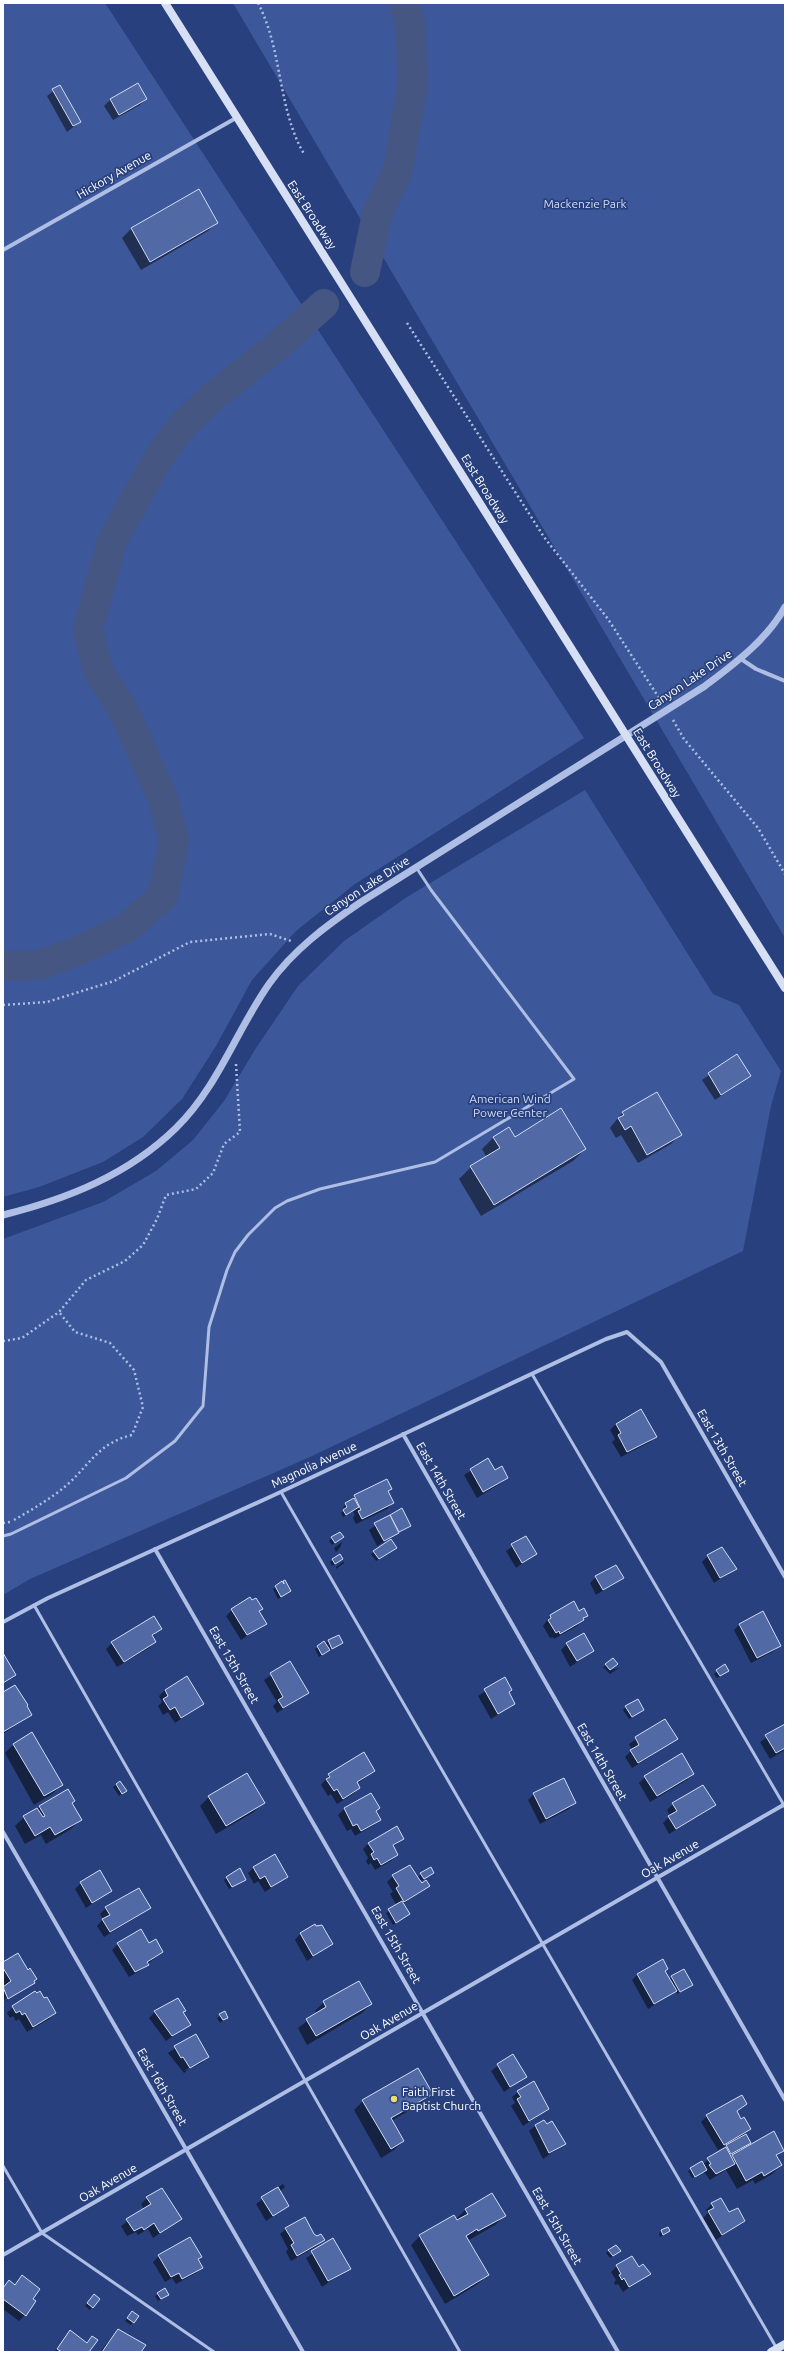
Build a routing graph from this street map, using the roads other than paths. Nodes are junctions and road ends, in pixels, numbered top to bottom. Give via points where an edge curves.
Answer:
1 (165, 3) edge
2 (236, 118) junction
3 (3, 250) edge
4 (785, 607) edge
5 (741, 659) junction
6 (785, 681) edge
7 (626, 735) junction
8 (416, 867) junction
9 (785, 988) edge
10 (3, 1215) edge
11 (633, 1335) joint
12 (532, 1374) junction
13 (403, 1434) junction
14 (281, 1492) junction
15 (3, 1536) edge
16 (156, 1549) junction
17 (785, 1577) edge
18 (34, 1605) junction
19 (3, 1622) edge
20 (785, 1805) edge
21 (3, 1832) edge
22 (657, 1878) junction
23 (543, 1944) junction
24 (423, 2013) junction
25 (305, 2081) junction
26 (785, 2100) edge
27 (186, 2149) junction
28 (3, 2166) edge
29 (42, 2232) junction
30 (3, 2255) edge
31 (785, 2344) edge
32 (775, 2351) edge
33 (214, 2352) edge
34 (303, 2352) edge
35 (460, 2352) edge
36 (618, 2352) edge

1 - 2 main road, East Broadway
2 - 3 street, Hickory Avenue
2 - 7 main road, East Broadway
4 - 5 street, Canyon Lake Drive
5 - 6 street via 756,669
5 - 7 street, Canyon Lake Drive via 667,711
7 - 8 street, Canyon Lake Drive
7 - 9 main road, East Broadway
8 - 10 street, Canyon Lake Drive via 361,902 305,945 270,983 198,1102 177,1128 149,1152 122,1171 86,1188
8 - 15 lane via 574,1079 435,1162 320,1189 275,1208 248,1235 227,1270 210,1327 203,1406 175,1441 126,1478
11 - 12 street, Magnolia Avenue via 627,1332 606,1339
11 - 17 street, East 13th Street via 661,1362
12 - 13 street, Magnolia Avenue
12 - 20 lane
13 - 14 street, Magnolia Avenue
13 - 22 street, East 14th Street
14 - 16 street, Magnolia Avenue
14 - 23 lane
16 - 18 street, Magnolia Avenue
16 - 24 street, East 15th Street
18 - 19 street, Magnolia Avenue
18 - 25 lane
20 - 22 street, Oak Avenue
21 - 27 street, East 16th Street
22 - 23 street, Oak Avenue
22 - 26 street, East 14th Street
23 - 24 street, Oak Avenue
23 - 32 lane
24 - 25 street, Oak Avenue
24 - 36 street, East 15th Street
25 - 27 street, Oak Avenue
25 - 35 lane
27 - 29 street, Oak Avenue
27 - 34 street, East 16th Street
28 - 29 lane
29 - 30 street, Oak Avenue
29 - 33 lane
31 - 32 main road

